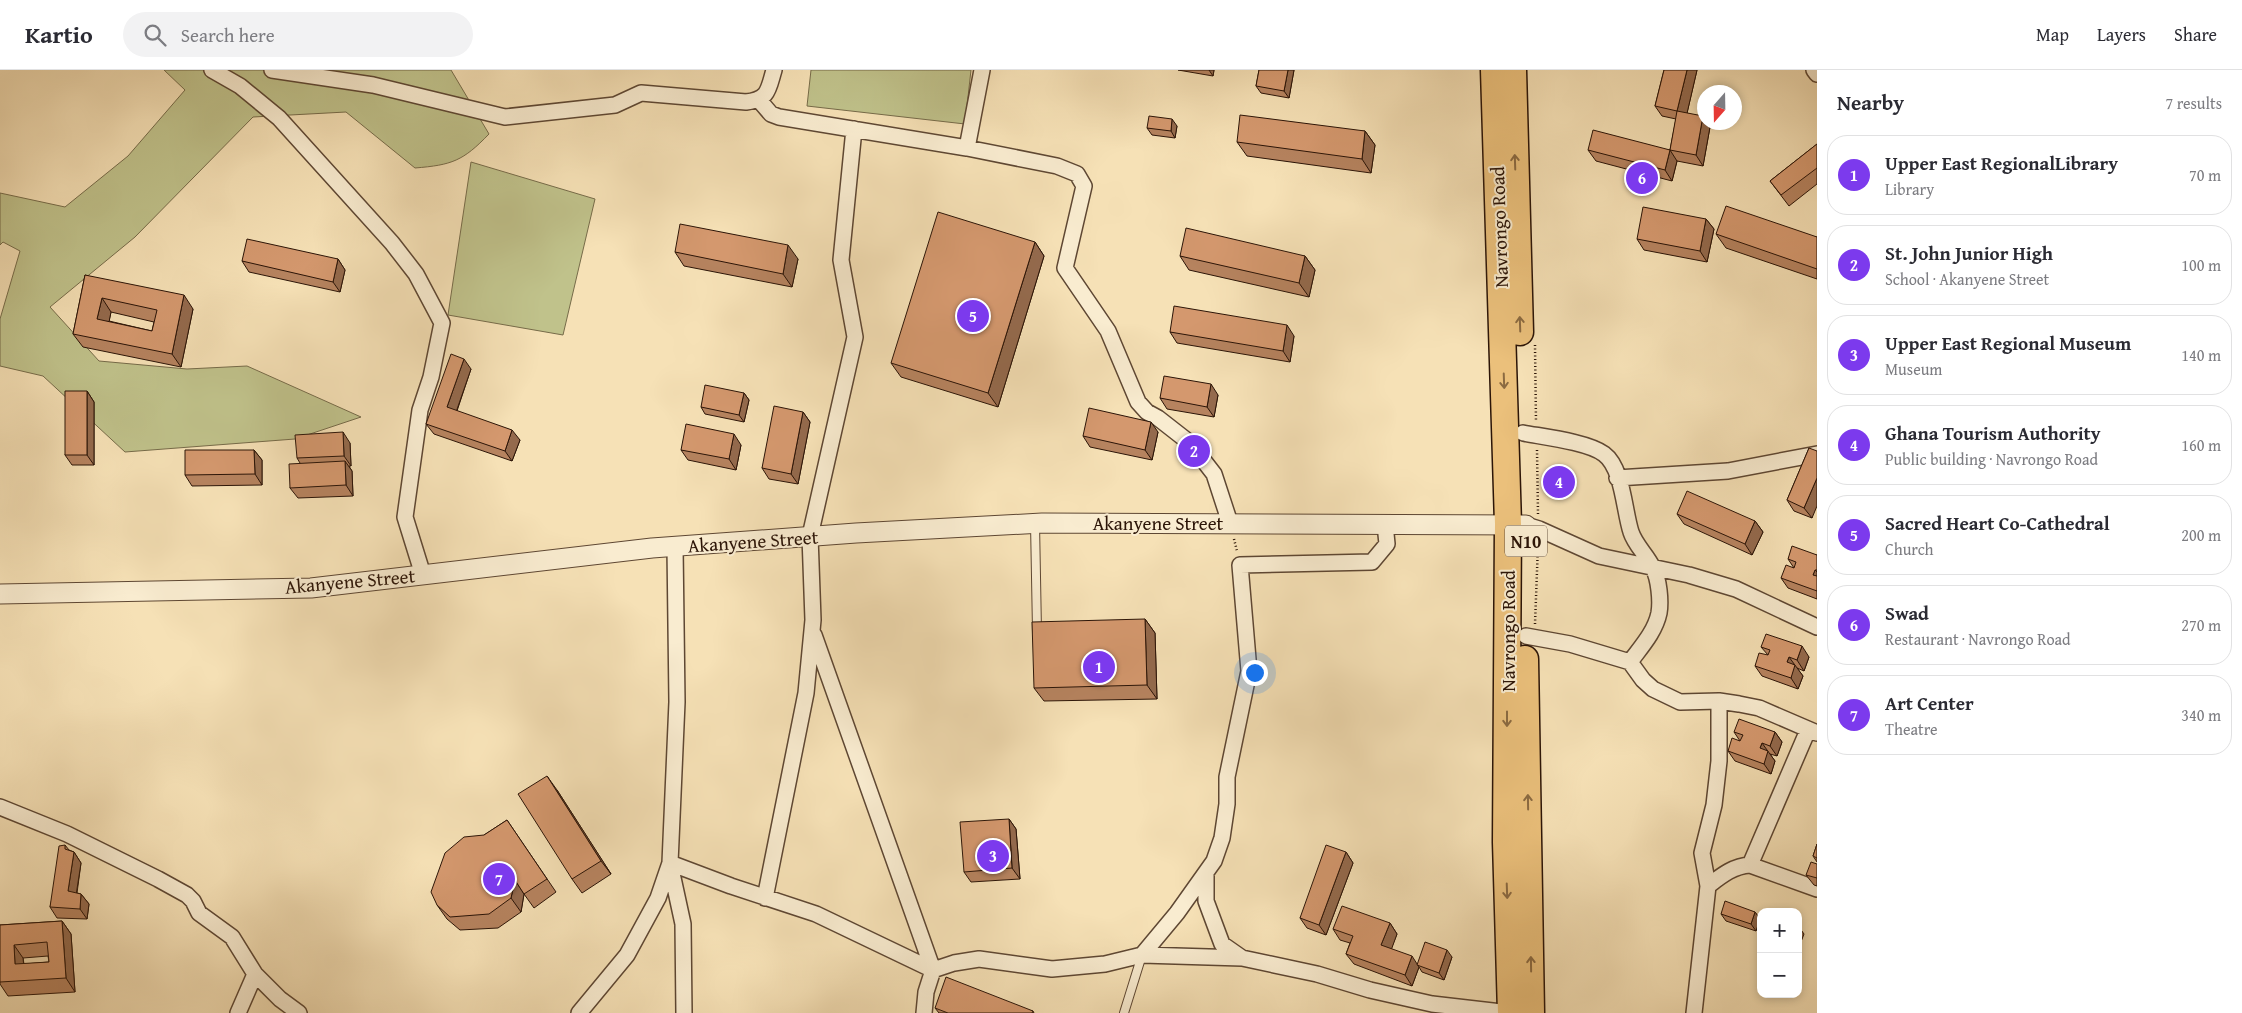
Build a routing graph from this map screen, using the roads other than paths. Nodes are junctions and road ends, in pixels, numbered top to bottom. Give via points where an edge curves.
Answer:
1 (212, 70) edge
2 (272, 70) edge
3 (774, 70) edge
4 (982, 70) edge
5 (1494, 70) edge
6 (1513, 70) edge
7 (1814, 70) edge
8 (1817, 74) edge
9 (759, 100) junction
10 (854, 129) junction
11 (967, 148) junction
12 (1523, 433) junction
13 (1817, 454) edge
14 (1618, 478) junction
15 (1035, 523) junction
16 (1230, 523) junction
17 (1385, 524) junction
18 (1517, 525) junction
19 (810, 536) junction
20 (675, 547) junction
21 (1654, 569) junction
22 (424, 574) junction
23 (0, 594) edge
24 (1817, 627) edge
25 (812, 630) junction
26 (1526, 636) junction
27 (1037, 642) edge
28 (1630, 662) junction
29 (1718, 701) junction
30 (1813, 731) edge
31 (0, 807) edge
32 (670, 863) junction
33 (1750, 865) junction
34 (1206, 872) junction
35 (1708, 886) junction
36 (1817, 890) edge
37 (765, 898) junction
38 (1142, 956) junction
39 (1242, 958) junction
40 (933, 970) junction
41 (255, 974) junction
42 (1430, 1008) edge
43 (238, 1013) edge
44 (299, 1013) edge
45 (579, 1013) edge
46 (684, 1013) edge
47 (924, 1013) edge
48 (1124, 1013) edge
49 (1510, 1013) edge
50 (1531, 1013) edge
51 (1694, 1013) edge

1 - 22 street via 240,86 279,118 392,243 416,274 442,323 420,410 405,516
2 - 9 street via 373,84 505,116 615,105 641,93 746,102
3 - 9 street via 767,93
4 - 11 street
5 -> 18 highway, Navrongo Road / N10
12 -> 6 highway, Navrongo Road / N10
7 - 8 street
9 - 10 street via 771,114
10 - 11 street
10 - 19 street via 841,260 855,337
11 - 16 street via 1057,166 1077,174 1084,186 1065,268 1108,331 1138,402 1190,443 1214,474
12 - 14 street via 1590,447 1612,462
12 - 18 highway, Navrongo Road / N10
13 - 14 street via 1728,470
14 - 21 street via 1631,534
15 - 16 street, Akanyene Street
15 - 19 street, Akanyene Street
15 - 27 lane
16 - 17 street, Akanyene Street
17 - 18 street, Akanyene Street
17 - 34 street via 1386,544 1372,562 1240,565 1249,671 1227,777 1222,838 1214,861
18 - 21 street via 1539,529 1599,556
18 - 26 highway, Navrongo Road / N10
18 -> 49 highway, Navrongo Road / N10 via 1506,842
19 - 20 street, Akanyene Street
19 - 25 street
20 - 22 street, Akanyene Street
20 - 32 street via 677,702
21 - 24 street via 1689,575 1736,590
21 - 28 street via 1659,613 1651,633
22 - 23 street, Akanyene Street via 311,588
25 - 37 street via 806,693
25 - 40 street
26 - 28 street via 1570,644
50 -> 26 highway, Navrongo Road / N10
28 - 29 street via 1643,680 1667,697 1680,702
29 - 30 street via 1759,708
29 - 35 street via 1719,761 1714,805 1702,853
30 - 33 street
31 - 41 street via 67,834 187,895 199,913 232,937
32 - 37 street
32 - 45 street via 658,898 627,955
32 - 46 street via 683,924
33 - 35 street via 1724,874
33 - 36 street
34 - 38 street
34 - 39 street via 1206,901 1222,944
35 - 51 street
37 - 40 street via 816,914
38 - 39 street
38 - 40 street via 1105,964 1052,969 979,959
38 - 48 lane
39 - 42 street via 1317,974
40 - 47 street
41 - 43 street
41 - 44 street via 280,1000
42 - 49 street

